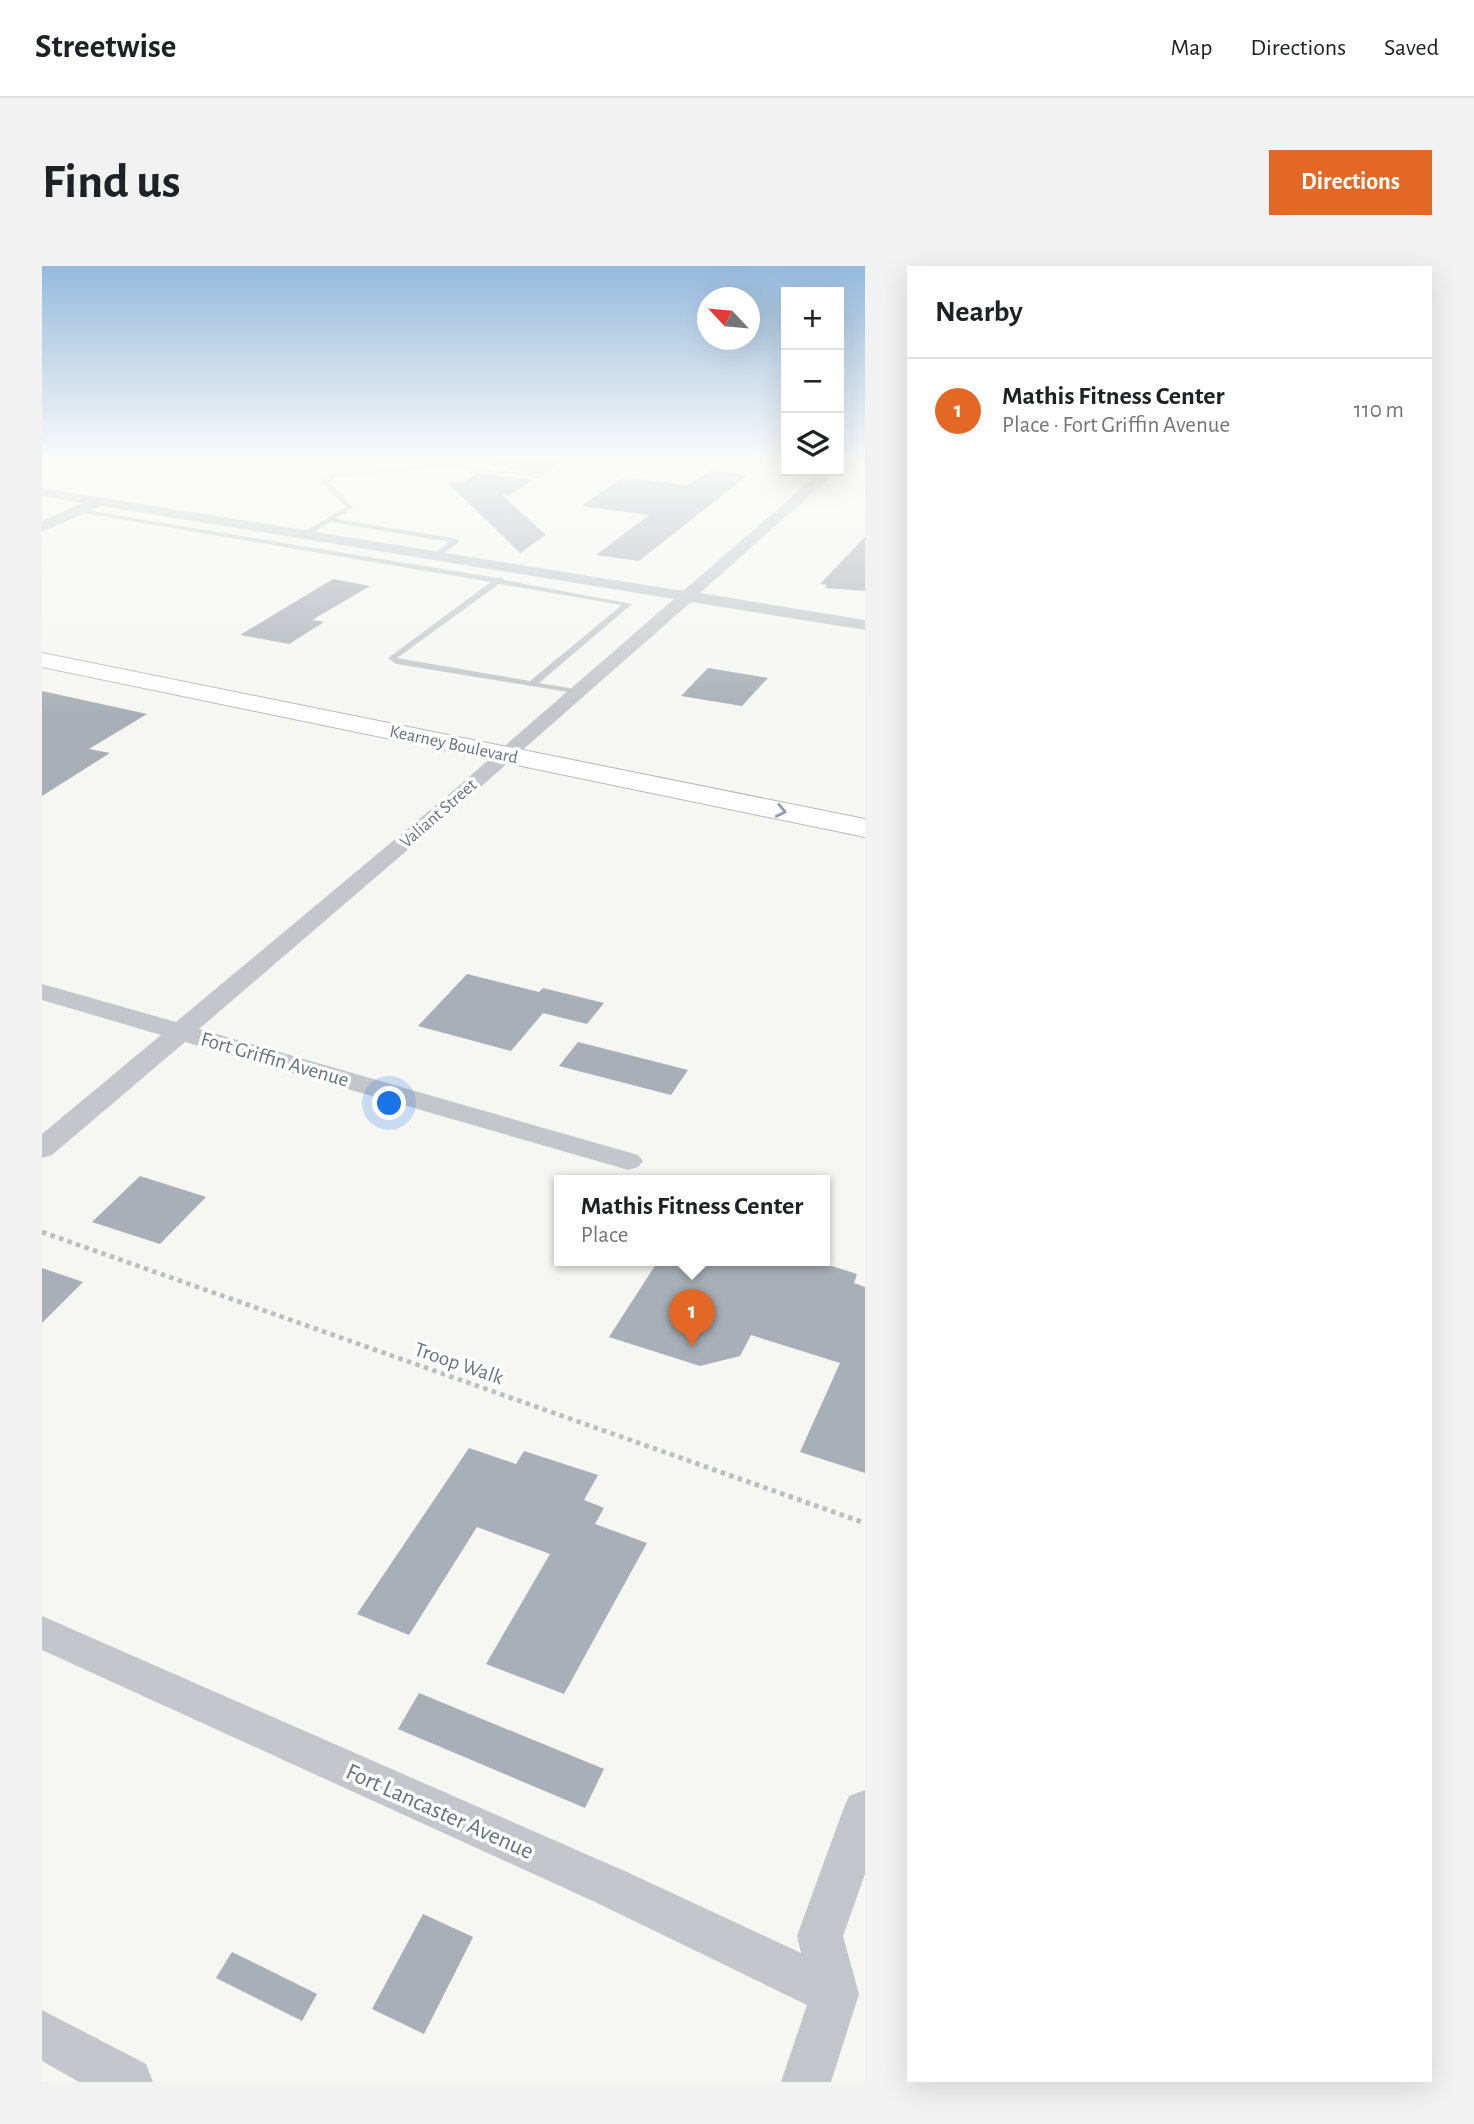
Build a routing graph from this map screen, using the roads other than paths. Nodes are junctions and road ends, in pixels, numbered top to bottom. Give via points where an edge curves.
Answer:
1 (280, 545) edge
2 (369, 545) edge
3 (451, 545) edge
4 (747, 545) edge
5 (437, 556) junction
6 (516, 569) junction
7 (498, 581) junction
8 (688, 597) junction
9 (865, 625) edge
10 (42, 646) edge
11 (42, 660) edge
12 (532, 684) junction
13 (578, 692) junction
14 (514, 747) junction
15 (865, 809) edge
16 (865, 828) edge
17 (42, 992) edge
18 (180, 1031) junction
19 (42, 1149) edge
20 (628, 1161) dead end
21 (42, 1632) edge
22 (865, 1810) edge
23 (835, 1994) junction
24 (42, 2034) edge
25 (120, 2080) edge
26 (806, 2082) edge

1 - 7 lane
2 - 5 street
3 - 5 lane
4 - 8 street, Valiant Street
5 - 6 street
6 - 7 lane
6 - 8 street
7 - 12 lane via 628,604
7 - 12 lane via 392,658
8 - 9 street
8 - 13 street, Valiant Street
10 - 14 street, Kearney Boulevard
11 - 14 street, Kearney Boulevard
12 - 13 lane
13 - 14 street, Valiant Street
14 - 15 street, Kearney Boulevard
14 -> 16 street, Kearney Boulevard
14 - 18 street, Valiant Street
17 - 18 street, Fort Griffin Avenue
18 - 19 street, Valiant Street
18 - 20 street, Fort Griffin Avenue
21 - 23 street, Fort Lancaster Avenue via 611,1887
22 - 23 street via 820,1936
23 - 26 street
24 - 25 street

